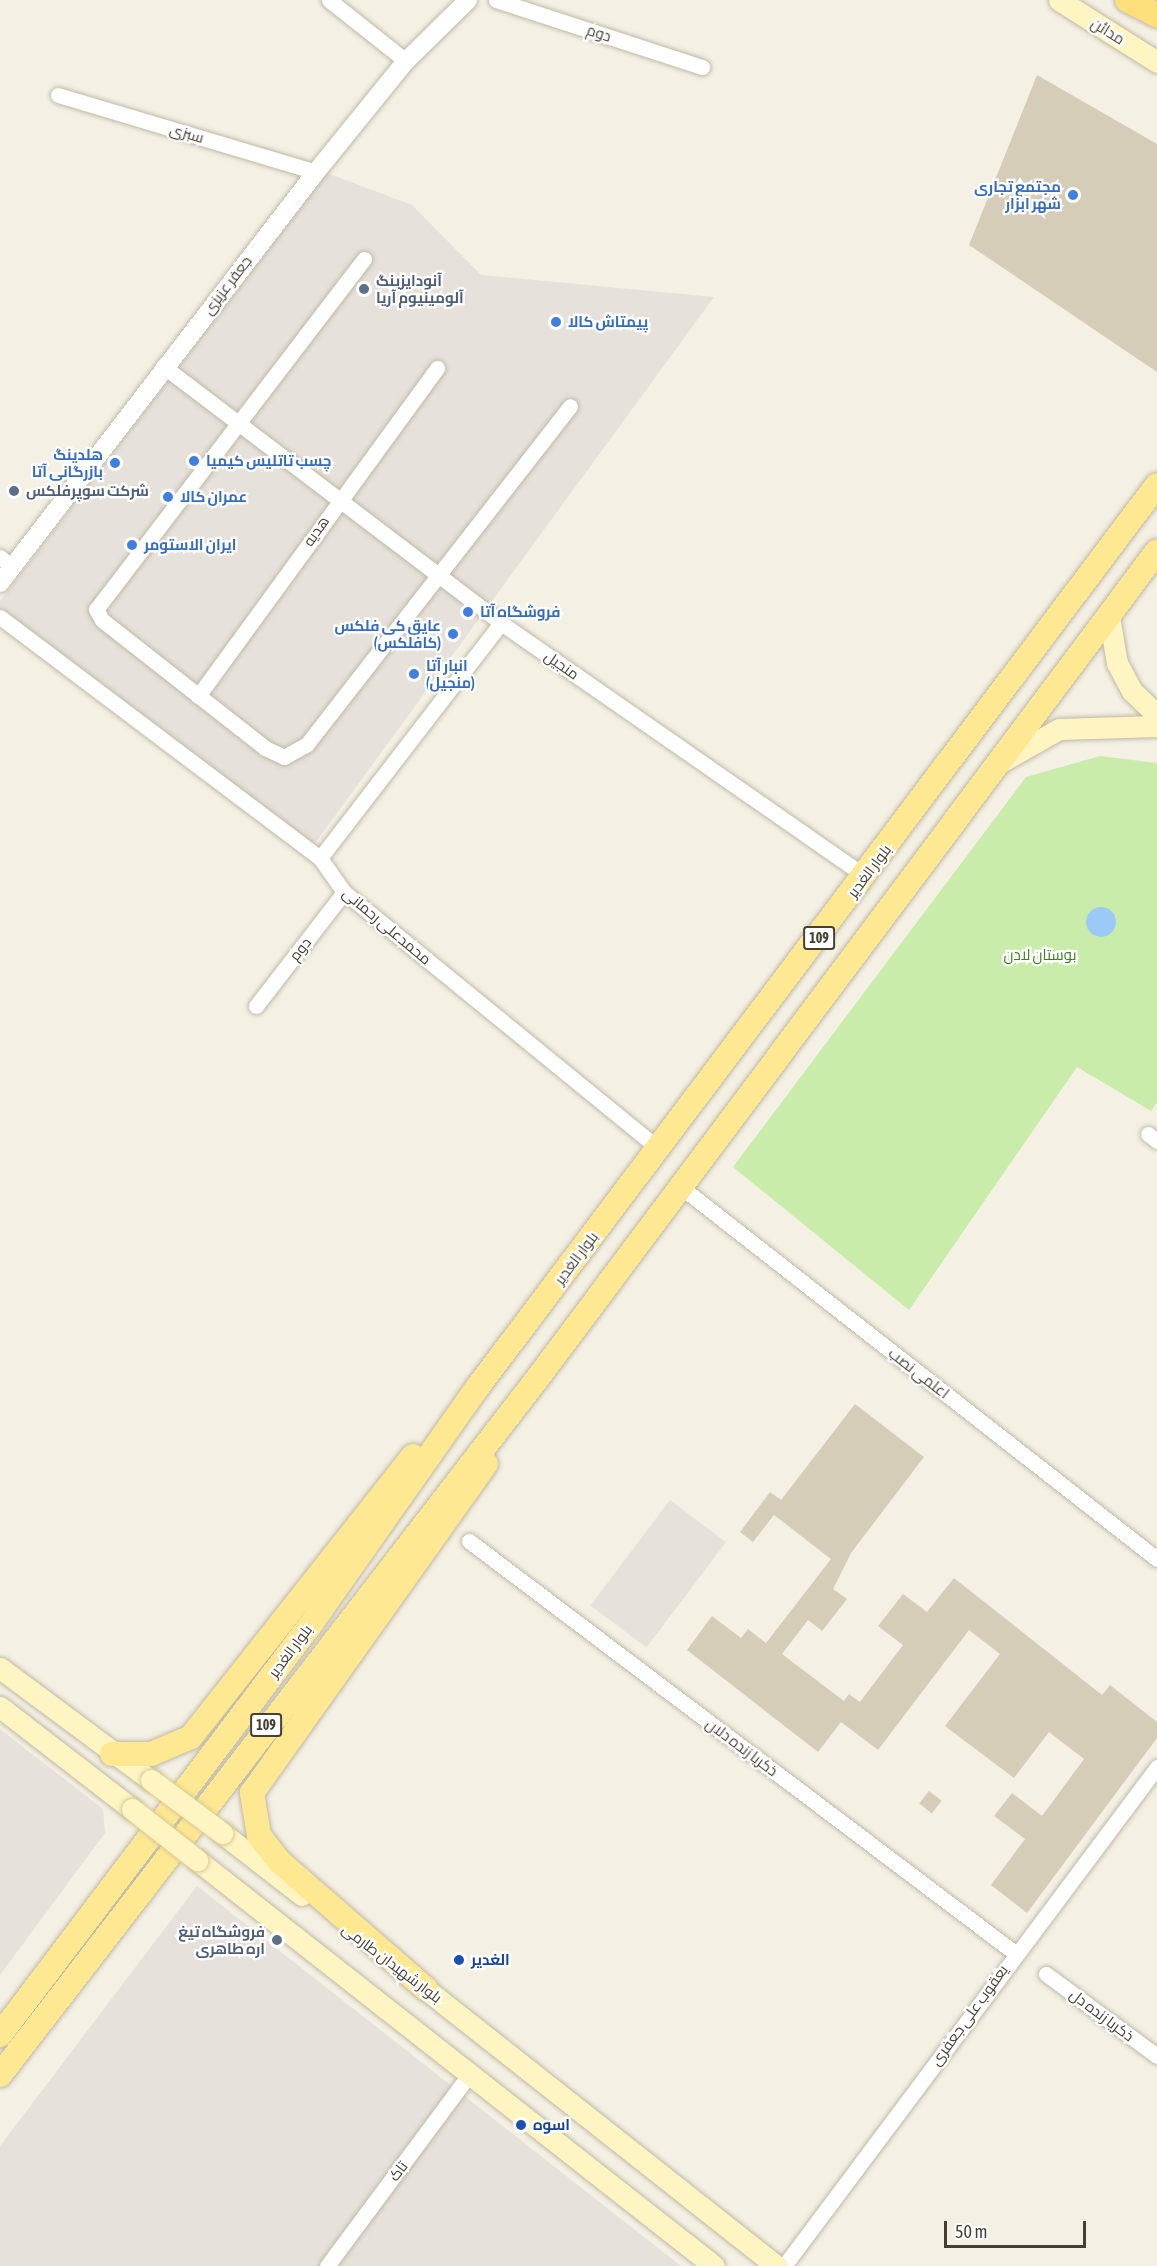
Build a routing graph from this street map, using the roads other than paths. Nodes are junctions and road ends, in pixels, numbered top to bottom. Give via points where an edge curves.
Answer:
1 (329, 0) edge
2 (468, 0) edge
3 (496, 0) edge
4 (1059, 0) edge
5 (1128, 0) edge
6 (1157, 15) edge
7 (406, 61) junction
8 (1157, 62) edge
9 (702, 67) dead end
10 (58, 95) dead end
11 (316, 172) junction
12 (364, 259) dead end
13 (163, 366) junction
14 (437, 368) dead end
15 (570, 406) dead end
16 (236, 422) junction
17 (1157, 486) edge
18 (340, 496) junction
19 (1157, 551) edge
20 (6, 562) edge
21 (438, 576) junction
22 (0, 583) edge
23 (0, 617) edge
24 (1109, 617) junction
25 (501, 623) junction
26 (198, 696) junction
27 (1157, 715) edge
28 (1157, 726) edge
29 (1004, 760) junction
30 (320, 858) junction
31 (865, 876) junction
32 (344, 892) junction
33 (256, 1006) dead end
34 (659, 1149) junction
35 (681, 1187) junction
36 (537, 1379) junction
37 (477, 1388) junction
38 (469, 1541) dead end
39 (1157, 1559) edge
40 (0, 1668) edge
41 (0, 1707) edge
42 (112, 1754) junction
43 (1157, 1767) edge
44 (1015, 1953) junction
45 (1046, 1974) dead end
46 (426, 1989) junction
47 (0, 2035) edge
48 (1157, 2056) edge
49 (0, 2075) edge
50 (468, 2076) junction
51 (327, 2266) edge
52 (714, 2266) edge
53 (777, 2266) edge
54 (784, 2266) edge

1 - 7 street
2 - 7 street, جعفر عزیزی
3 - 9 street, دوم
4 - 8 main road, مدائن
5 - 6 highway
7 - 11 street, جعفر عزیزی
10 - 11 street, سبزی
11 - 13 street, جعفر عزیزی
12 - 16 street
13 - 16 street, منجیل
13 - 20 street, جعفر عزیزی
14 - 18 street, هدیه
15 - 21 street
16 - 18 street, منجیل
16 - 26 street via 96,609
17 - 31 main road, بلوار الغدیر / 109
18 - 21 street, منجیل
18 - 26 street, هدیه
19 - 24 main road, بلوار الغدیر / 109
20 - 22 street, جعفر عزیزی
21 - 25 street, منجیل
21 - 26 street via 307,744 293,754 284,756 265,748
23 - 30 street, محمدعلی رحمانی
24 - 27 main road via 1117,663 1132,691
24 - 29 main road, بلوار الغدیر / 109
25 - 30 street
25 - 31 street, منجیل
28 - 29 main road via 1059,729
29 - 35 main road, بلوار الغدیر / 109
30 - 32 street, محمدعلی رحمانی
31 - 34 main road, بلوار الغدیر / 109
32 - 33 street, دوم
32 - 34 street, محمدعلی رحمانی
34 - 37 main road, بلوار الغدیر / 109
35 - 36 main road, بلوار الغدیر / 109
35 - 39 street, اعلمی نصب
36 - 46 main road via 461,1505 262,1772 252,1793 259,1835 279,1861
36 - 49 main road, بلوار الغدیر / 109
37 - 42 main road via 374,1500 210,1718 173,1748 135,1756
37 - 47 main road, بلوار الغدیر / 109 via 311,1624
38 - 44 street, ذکریا زنده دلان
40 - 42 main road, بلوار شهیدان طارمی
41 - 50 main road, bridge
42 - 46 main road, بلوار شهیدان طارمی, bridge
43 - 44 street, یعقوب علی جعفری
44 - 54 street, یعقوب علی جعفری
45 - 48 street, ذکریا زنده دل
46 - 53 main road, بلوار شهیدان طارمی
50 - 51 street, تاک
50 - 52 main road

